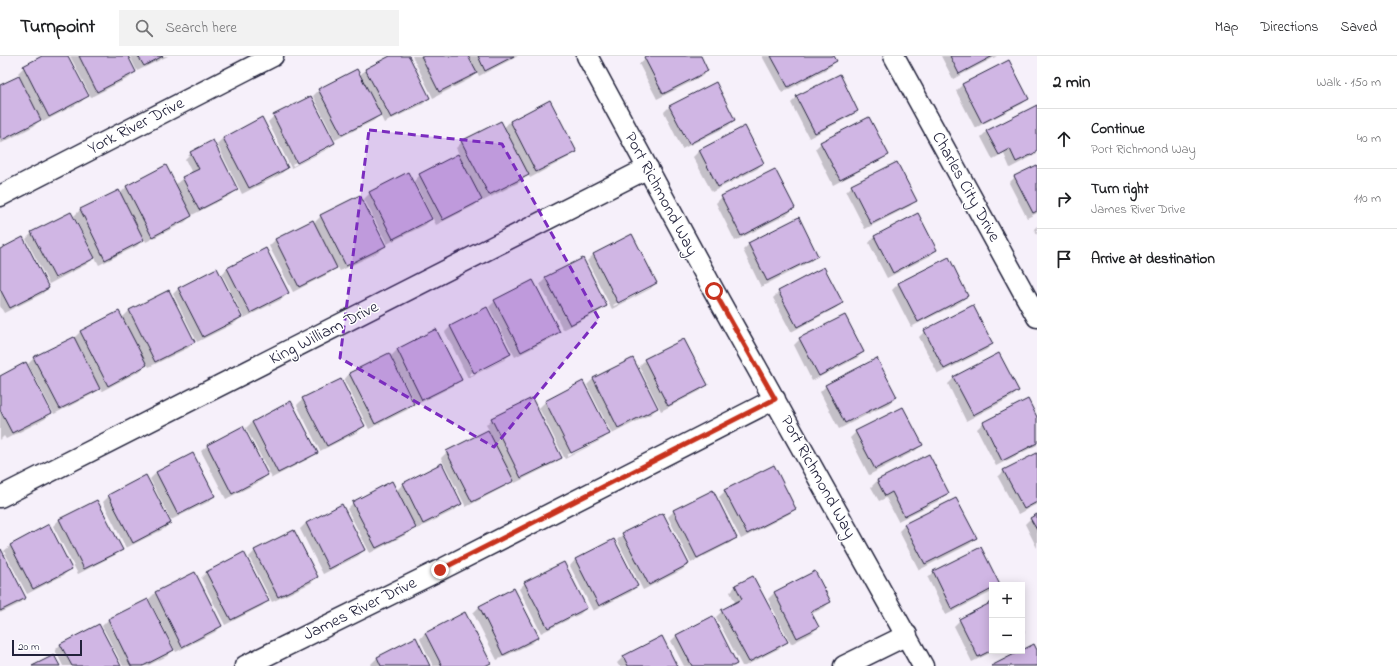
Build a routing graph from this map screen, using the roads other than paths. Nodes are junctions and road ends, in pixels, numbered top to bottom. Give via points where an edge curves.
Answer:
1 (273, 56) edge
2 (587, 56) edge
3 (894, 56) edge
4 (648, 168) junction
5 (0, 196) edge
6 (1037, 317) edge
7 (775, 399) junction
8 (0, 497) edge
9 (907, 635) junction
10 (245, 666) edge
11 (844, 666) edge
12 (923, 666) edge

1 - 5 street, York River Drive
2 - 4 street, Port Richmond Way
3 - 6 street, Charles City Drive
4 - 7 street, Port Richmond Way
4 - 8 street, King William Drive
7 - 9 street, Port Richmond Way
7 - 10 street, James River Drive
9 - 11 street
9 - 12 street, Port Richmond Way

